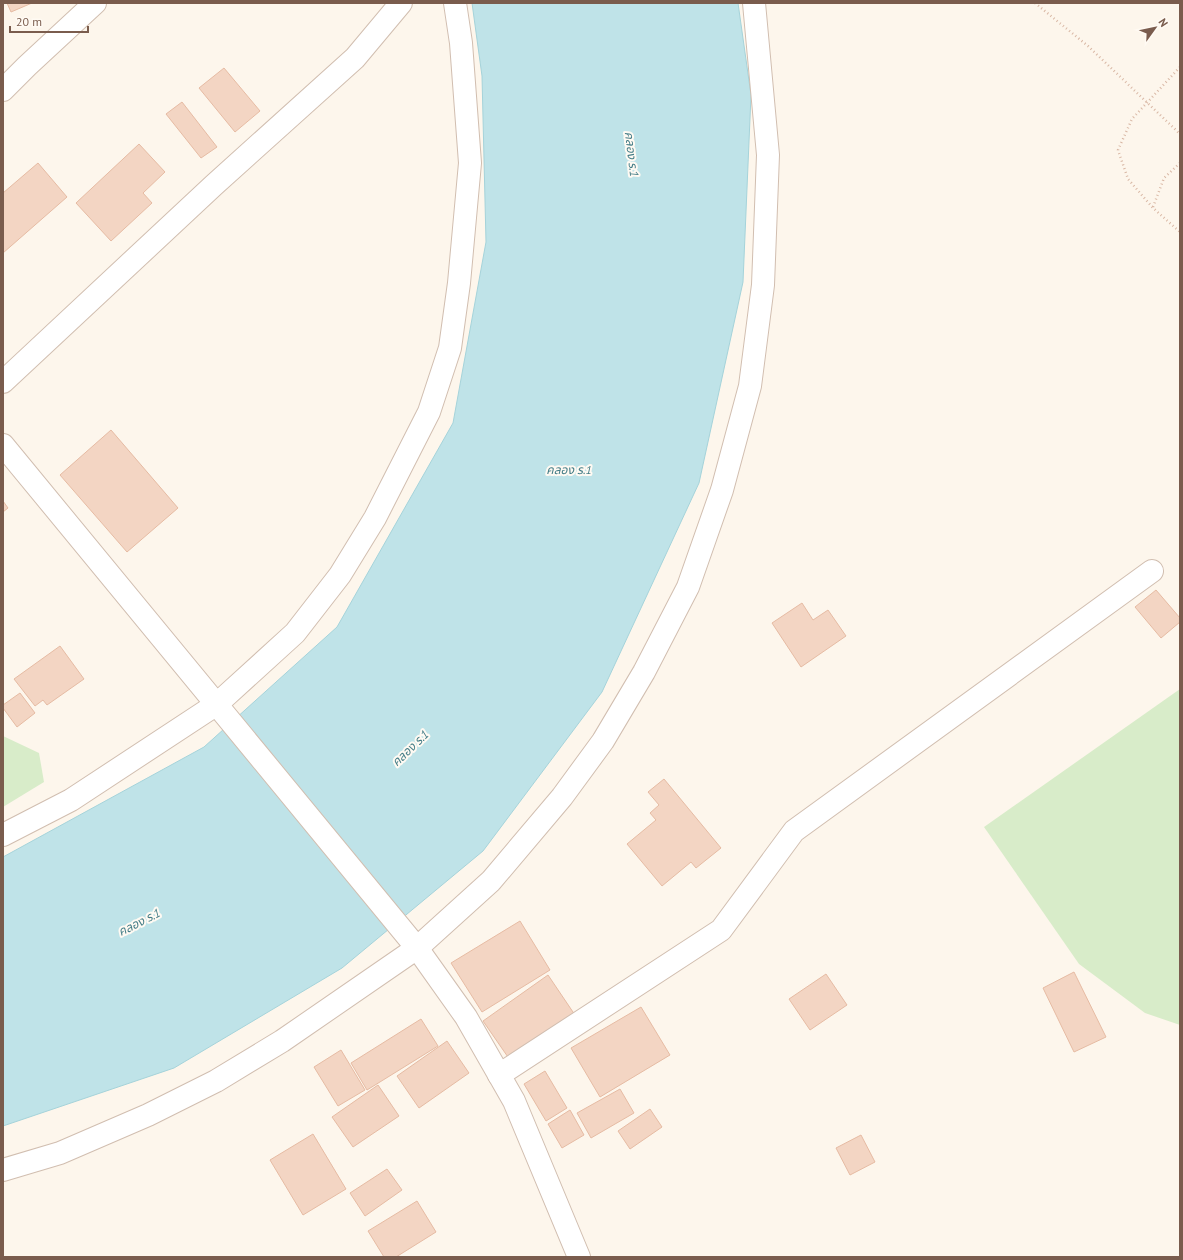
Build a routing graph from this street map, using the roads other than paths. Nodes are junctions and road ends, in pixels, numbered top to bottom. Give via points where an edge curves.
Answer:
1 (95, 3) edge
2 (401, 3) edge
3 (455, 3) edge
4 (754, 3) edge
5 (3, 90) edge
6 (3, 382) edge
7 (3, 445) edge
8 (1152, 571) dead end
9 (217, 704) junction
10 (3, 835) edge
11 (417, 948) junction
12 (499, 1075) junction
13 (3, 1170) edge
14 (579, 1257) edge

1 - 5 street
2 - 6 street via 355,58 214,185
3 - 9 street via 461,43 470,163 450,348 429,412 375,518 340,575 295,633
4 - 11 street via 768,155 763,285 750,386 722,490 688,587 644,672 603,741 562,797 491,881
7 - 9 street
8 - 12 street via 794,831 721,930
9 - 10 street via 71,800
9 - 11 street
11 - 12 street via 466,1017
11 - 13 street via 282,1041 216,1080 148,1115 60,1153
12 - 14 street via 514,1101

